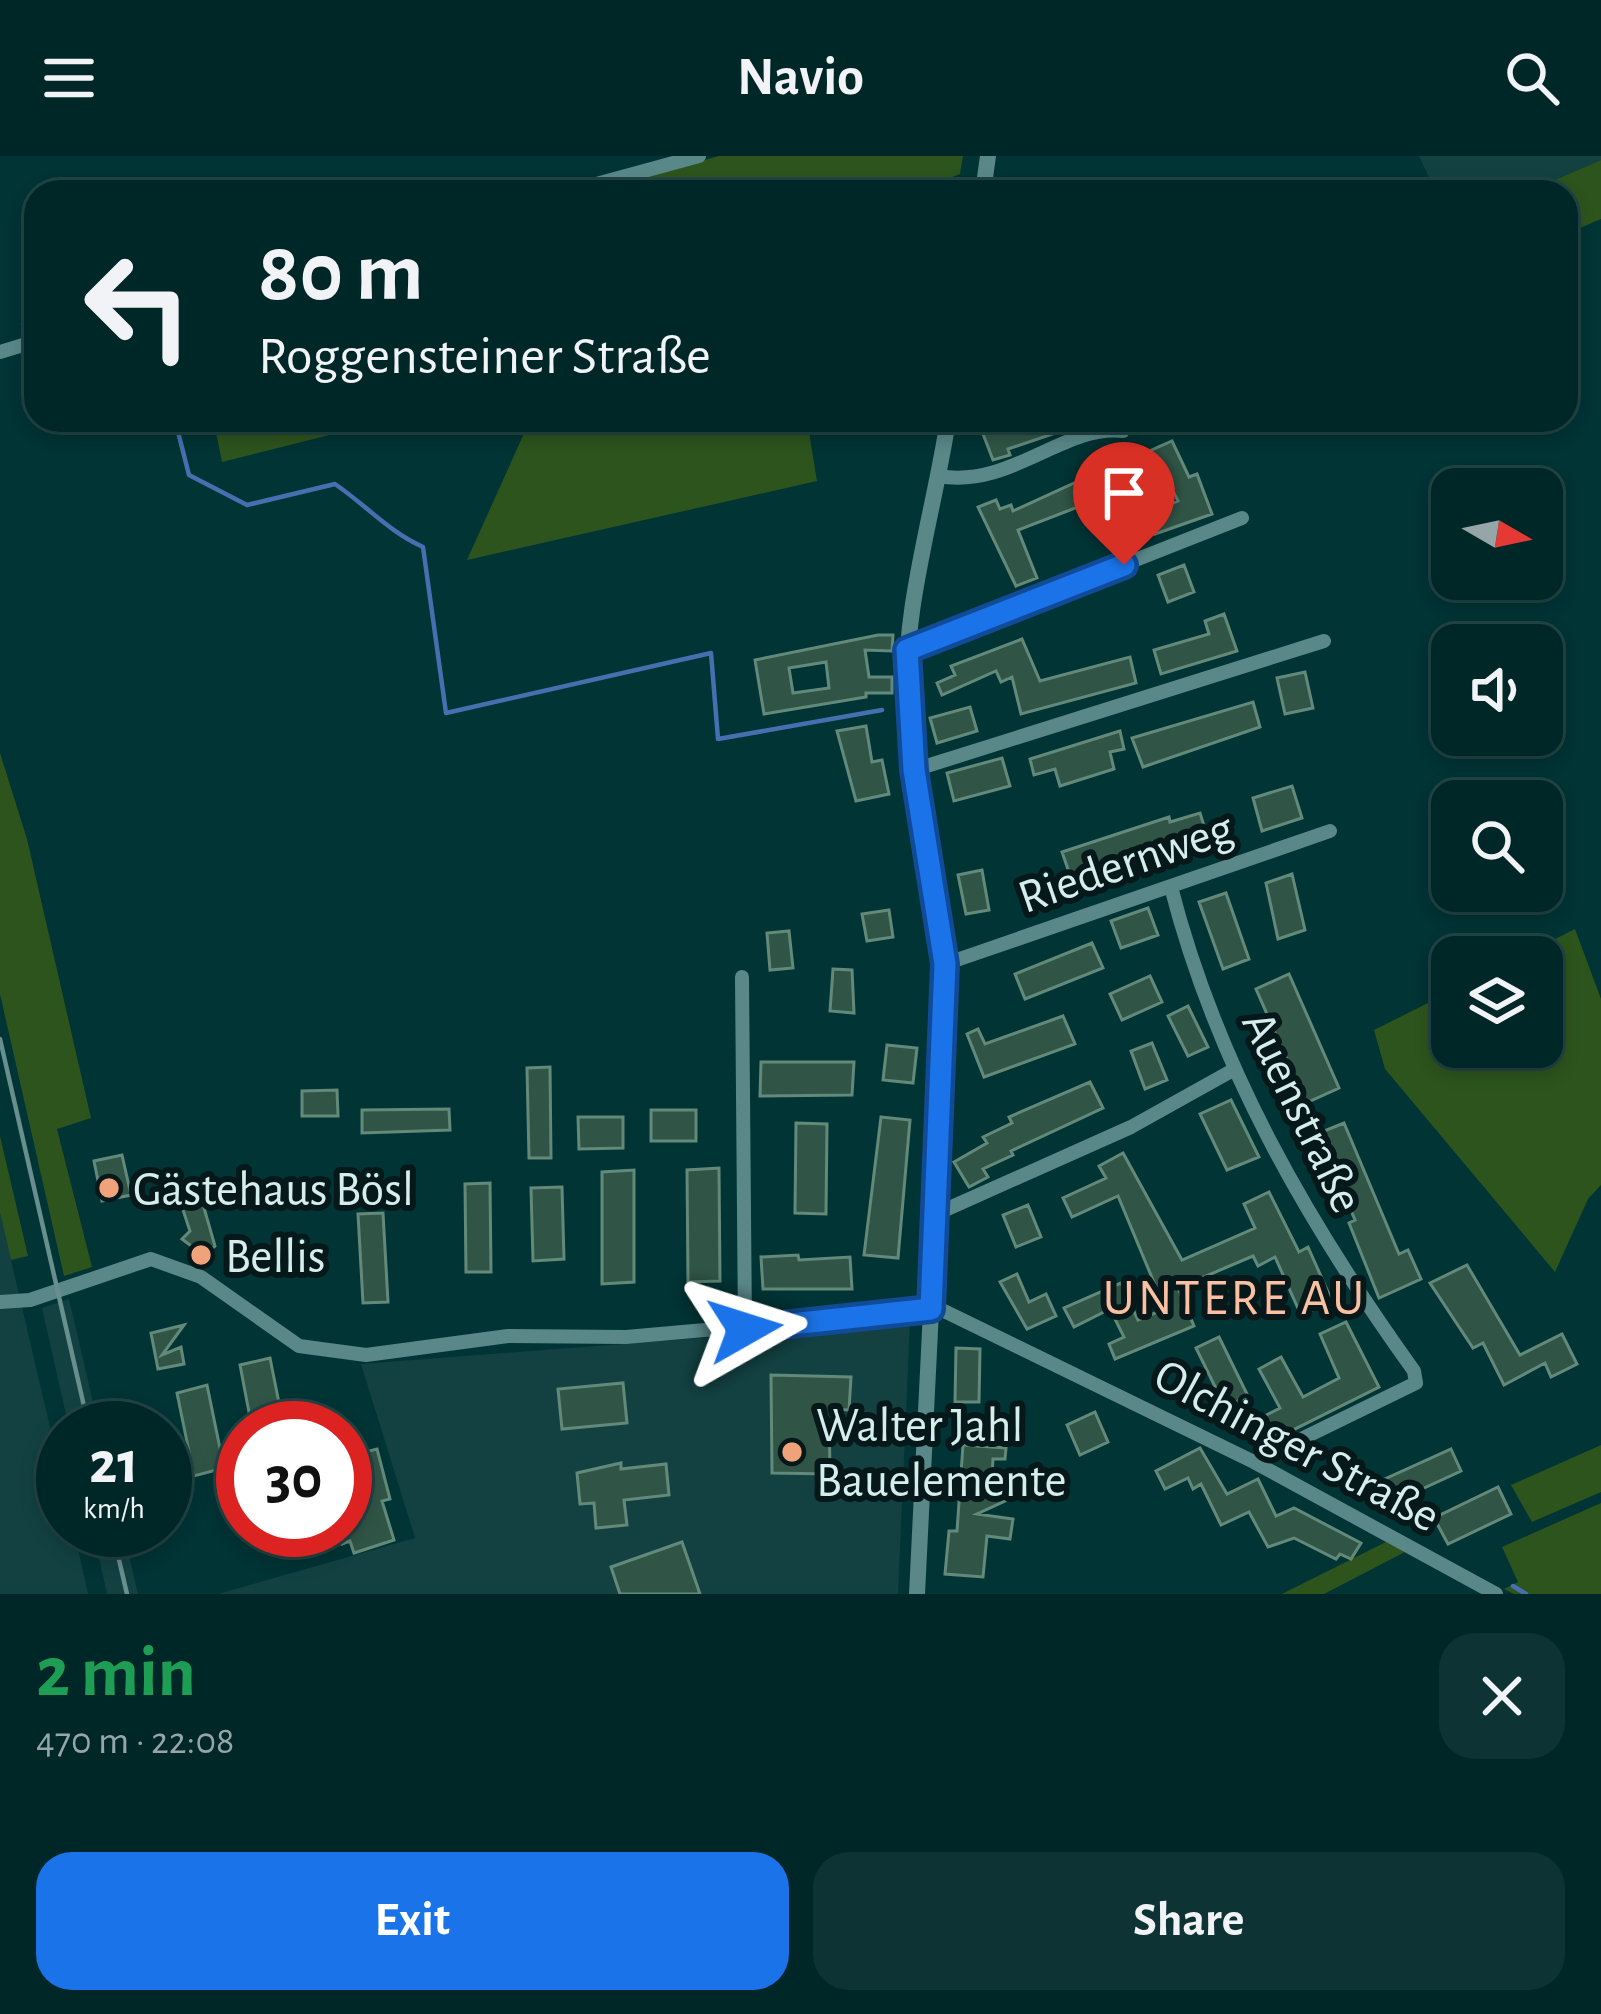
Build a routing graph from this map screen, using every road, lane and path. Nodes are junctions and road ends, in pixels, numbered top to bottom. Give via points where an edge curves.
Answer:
1 (699, 156) edge
2 (611, 180) edge
3 (946, 432) edge
4 (1112, 432) edge
5 (939, 476) junction
6 (1242, 518) dead end
7 (1324, 640) dead end
8 (907, 650) junction
9 (914, 770) junction
10 (1330, 831) dead end
11 (1171, 887) junction
12 (945, 964) junction
13 (742, 977) dead end
14 (1235, 1069) junction
15 (936, 1214) junction
16 (0, 1302) edge
17 (931, 1309) junction
18 (745, 1329) junction
19 (1254, 1462) junction
20 (917, 1594) edge
21 (1496, 1594) edge

1 - 2 street
3 - 5 street
4 - 5 street via 975,481
5 - 8 street
6 - 8 street
7 - 9 street
8 - 9 street
9 - 12 street
10 - 11 street, Riedernweg
11 - 12 street, Riedernweg
11 - 14 street, Auenstraße
12 - 15 street
13 - 18 street
14 - 15 street via 1131,1127
14 - 19 street, Auenstraße via 1282,1172 1416,1383
15 - 17 street
16 - 18 street via 48,1295 138,1261 174,1263 299,1346 327,1354 508,1336
17 - 18 street
17 - 19 street, Olchinger Straße via 956,1312
17 - 20 street
19 - 21 street, Olchinger Straße

